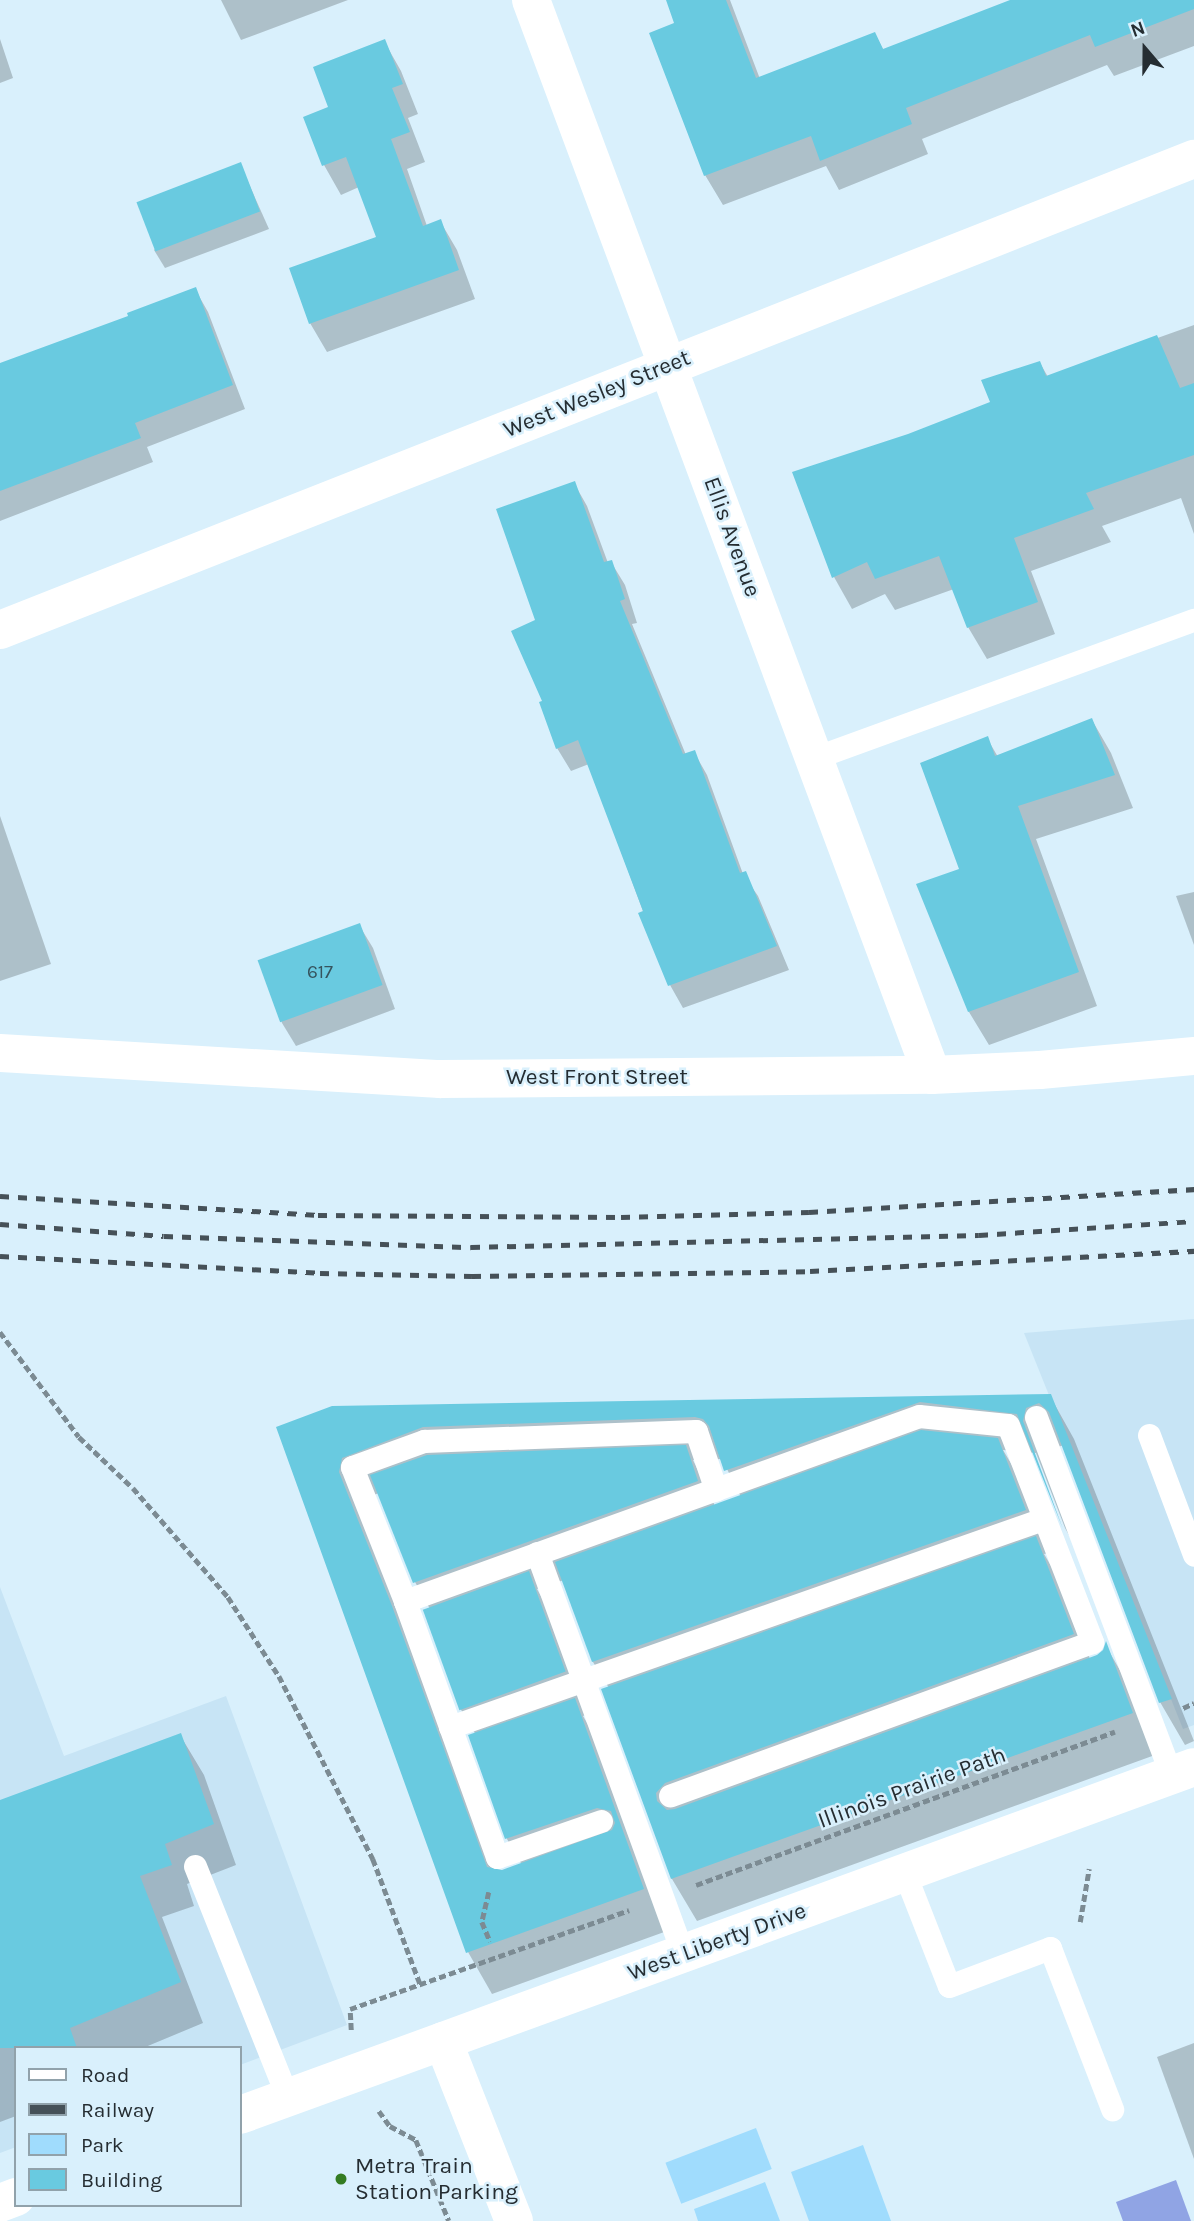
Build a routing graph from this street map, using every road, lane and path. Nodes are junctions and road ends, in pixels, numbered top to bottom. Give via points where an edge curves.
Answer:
1 (531, 0) edge
2 (1194, 159) edge
3 (668, 366) junction
4 (1194, 620) edge
5 (0, 630) edge
6 (814, 758) junction
7 (0, 1053) edge
8 (1194, 1056) edge
9 (932, 1075) junction
10 (0, 1332) edge
11 (1036, 1417) dead end
12 (1149, 1435) dead end
13 (716, 1490) junction
14 (1043, 1519) junction
15 (537, 1553) junction
16 (1194, 1555) edge
17 (405, 1601) junction
18 (583, 1682) junction
19 (450, 1727) junction
20 (1126, 1728) dead end
21 (1183, 1771) edge
22 (670, 1796) dead end
23 (601, 1821) dead end
24 (195, 1866) dead end
25 (1089, 1869) dead end
26 (905, 1874) junction
27 (699, 1884) dead end
28 (639, 1906) dead end
29 (482, 1922) dead end
30 (1080, 1922) dead end
31 (490, 1941) dead end
32 (683, 1954) junction
33 (421, 1986) junction
34 (350, 2026) dead end
35 (443, 2041) junction
36 (288, 2098) junction
37 (1112, 2109) dead end
38 (242, 2114) edge
39 (380, 2115) dead end
40 (449, 2221) edge
41 (514, 2221) edge

1 - 3 street, Ellis Avenue
2 - 3 street, West Wesley Street
3 - 5 street, West Wesley Street
3 - 6 street, Ellis Avenue
4 - 6 lane
6 - 9 street, Ellis Avenue
7 - 9 street, West Front Street via 440,1079
8 - 9 street, West Front Street
10 - 33 path via 79,1437 133,1488 228,1597 278,1676 373,1859
11 - 21 lane
12 - 16 lane
13 - 14 lane via 919,1416 1008,1425
13 - 15 lane
13 - 17 lane via 696,1431 424,1441 352,1467
14 - 18 lane
14 - 22 lane via 1092,1642
15 - 17 lane
15 - 18 lane
17 - 19 lane
18 - 19 lane
18 - 32 lane
19 - 23 lane via 497,1857
20 - 27 path, Illinois Prairie Path
21 - 26 street, West Liberty Drive
24 - 36 lane
25 - 30 path
26 - 32 street, West Liberty Drive
26 - 37 lane via 949,1986 1050,1948
28 - 33 path
29 - 31 path
32 - 35 street, West Liberty Drive
33 - 34 path via 350,2009
35 - 36 street, West Liberty Drive
35 - 41 street
36 - 38 street, West Liberty Drive
39 - 40 path via 416,2140

